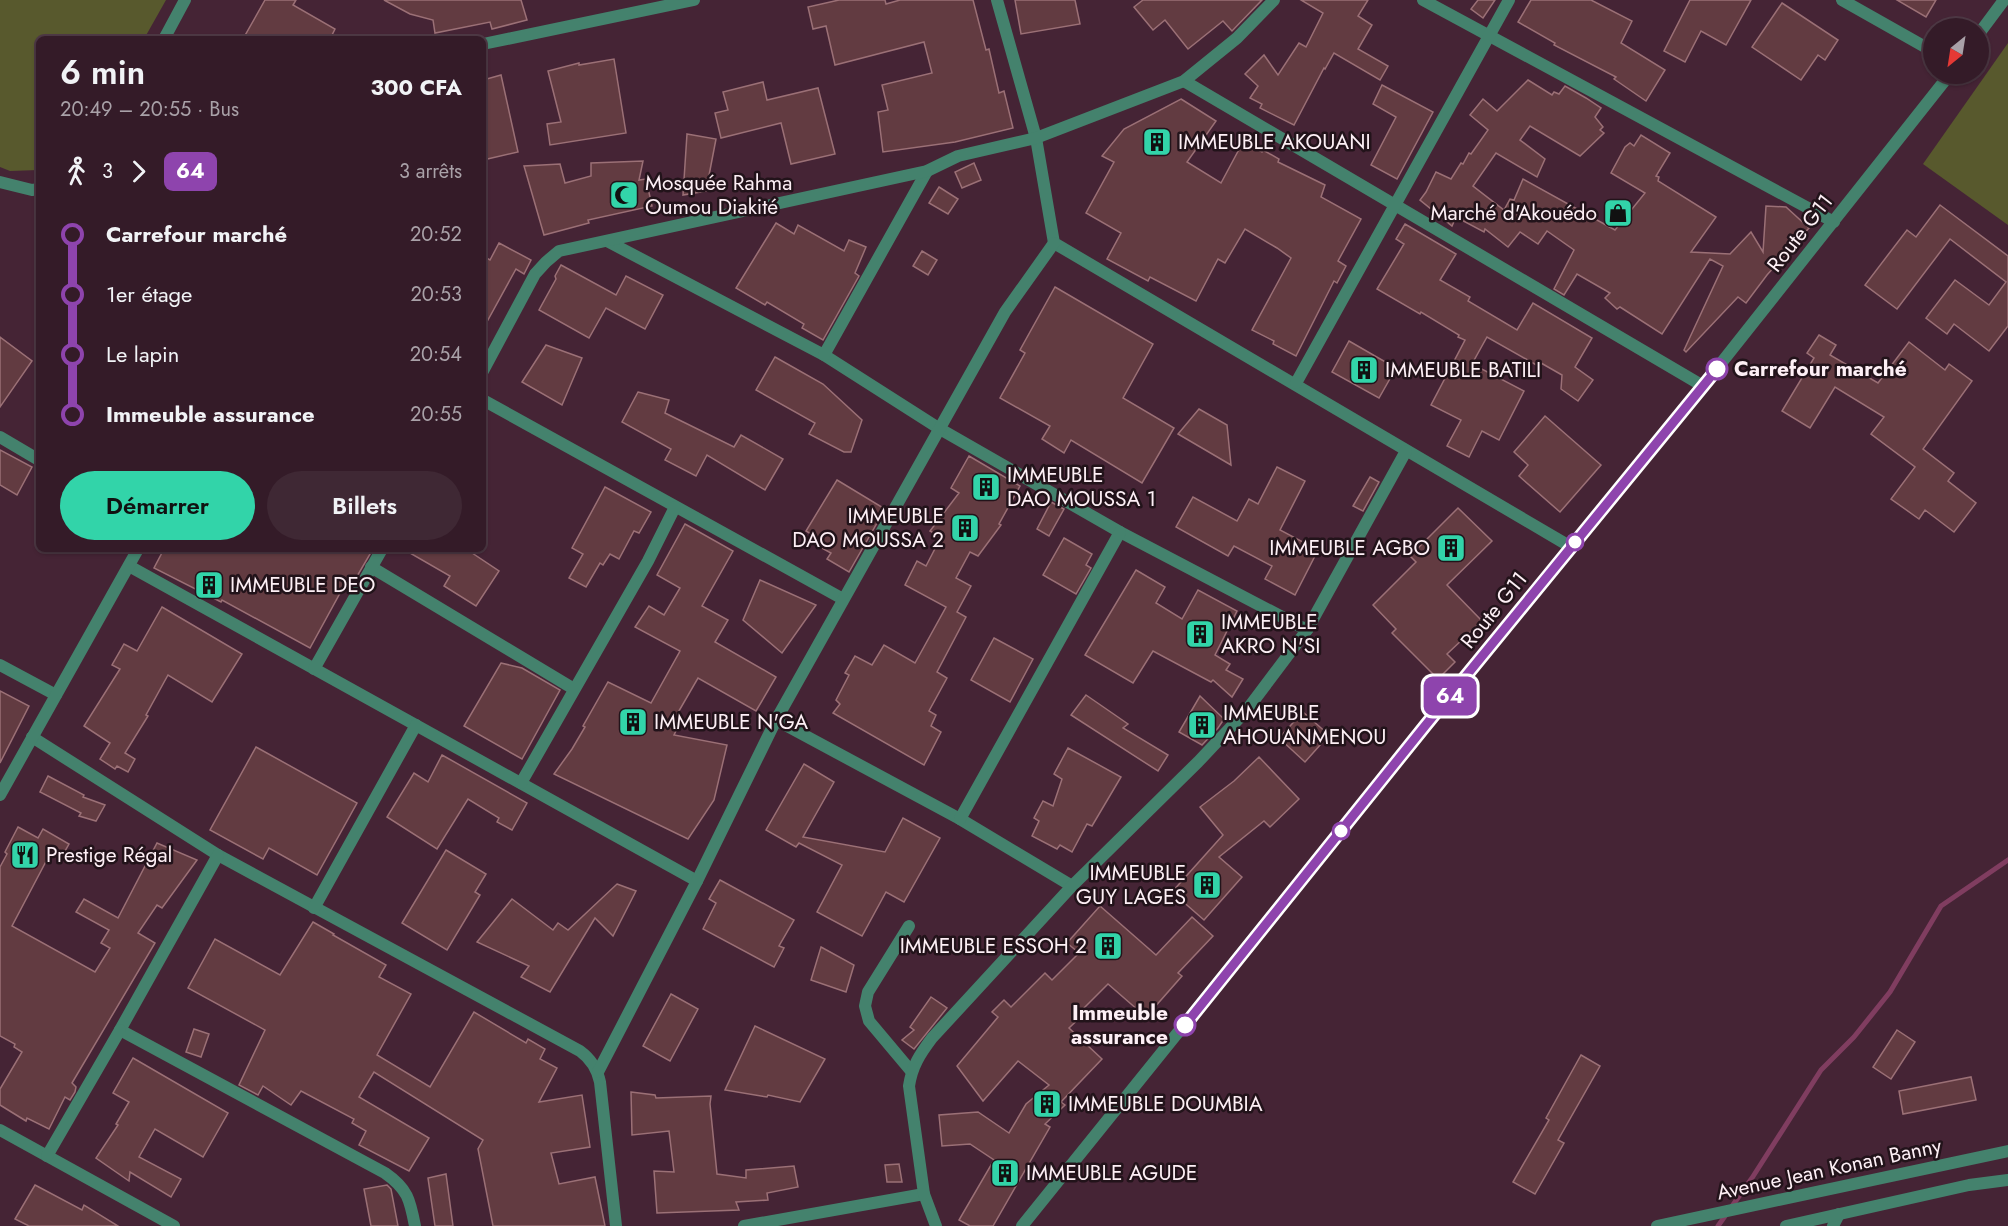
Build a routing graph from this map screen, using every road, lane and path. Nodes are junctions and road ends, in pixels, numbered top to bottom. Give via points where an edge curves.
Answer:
1 (185, 0) edge
2 (694, 0) edge
3 (997, 0) edge
4 (1274, 0) edge
5 (1423, 0) edge
6 (1509, 0) edge
7 (1842, 0) edge
8 (2004, 0) edge
9 (1989, 20) edge
10 (166, 36) edge
11 (1488, 37) junction
12 (486, 43) edge
13 (1923, 46) edge
14 (1184, 81) junction
15 (1942, 84) edge
16 (1036, 138) junction
17 (927, 171) junction
18 (0, 182) edge
19 (36, 189) edge
20 (1395, 205) junction
21 (1834, 222) junction
22 (607, 241) junction
23 (1054, 243) junction
24 (824, 355) junction
25 (486, 366) edge
26 (1296, 383) junction
27 (1703, 387) junction
28 (486, 402) edge
29 (940, 429) junction
30 (0, 436) edge
31 (1406, 451) junction
32 (36, 458) edge
33 (675, 507) junction
34 (1120, 532) junction
35 (1571, 547) junction
36 (136, 552) edge
37 (380, 552) edge
38 (129, 566) junction
39 (371, 567) junction
40 (843, 599) junction
41 (1307, 630) junction
42 (0, 665) edge
43 (314, 669) junction
44 (574, 689) junction
45 (56, 695) junction
46 (776, 720) junction
47 (416, 725) junction
48 (33, 737) junction
49 (521, 783) junction
50 (0, 795) edge
51 (960, 819) junction
52 (218, 855) junction
53 (697, 881) junction
54 (1072, 886) junction
55 (314, 908) junction
56 (909, 926) dead end
57 (120, 1030) junction
58 (911, 1071) junction
59 (598, 1072) junction
60 (0, 1130) edge
61 (2008, 1150) edge
62 (47, 1156) junction
63 (2008, 1180) edge
64 (924, 1194) junction
65 (1836, 1220) edge
66 (174, 1226) edge
67 (415, 1226) edge
68 (616, 1226) edge
69 (744, 1226) edge
70 (936, 1226) edge
71 (1022, 1226) edge
72 (1657, 1226) edge
73 (1786, 1226) edge

1 - 10 street
2 - 12 street
3 - 16 street
4 - 14 street via 1237,38
5 - 11 street
6 - 11 street
7 - 13 street
8 - 9 street
11 - 20 street
11 - 21 street
14 - 16 street
14 - 20 street
15 - 21 street, Route G11
16 - 17 street via 958,156
16 - 23 street
17 - 22 street
17 - 24 street
18 - 19 street
20 - 26 street
20 - 27 street
21 - 27 street, Route G11
22 - 24 street
22 - 25 street via 559,251 546,261
23 - 26 street
23 - 29 street via 1005,312
24 - 29 street
26 - 31 street
27 - 35 street, Route G11
28 - 33 street
29 - 34 street
29 - 40 street
30 - 32 street
31 - 35 street
31 - 41 street
33 - 40 street
33 - 44 street
34 - 41 street
34 - 51 street
35 - 71 street, Route G11
36 - 38 street
37 - 39 street
38 - 43 street
38 - 45 street
39 - 43 street
39 - 44 street
40 - 46 street
41 - 54 street via 1246,711
42 - 45 street
43 - 47 street
44 - 49 street
45 - 48 street
46 - 51 street
46 - 53 street
47 - 49 street
47 - 55 street
48 - 50 street
48 - 52 street
49 - 53 street
51 - 54 street
52 - 55 street
52 - 57 street
53 - 59 street
54 - 58 street via 932,1038
55 - 59 street via 580,1050
56 - 58 street via 868,992 865,1006 869,1022
57 - 62 street
57 - 67 street via 385,1173 406,1193
58 - 64 street via 909,1086
59 - 68 street
60 - 62 street
61 - 72 street, Avenue Jean Konan Banny
62 - 66 street
63 - 65 street via 1970,1185
64 - 69 street
64 - 70 street
65 - 73 street

